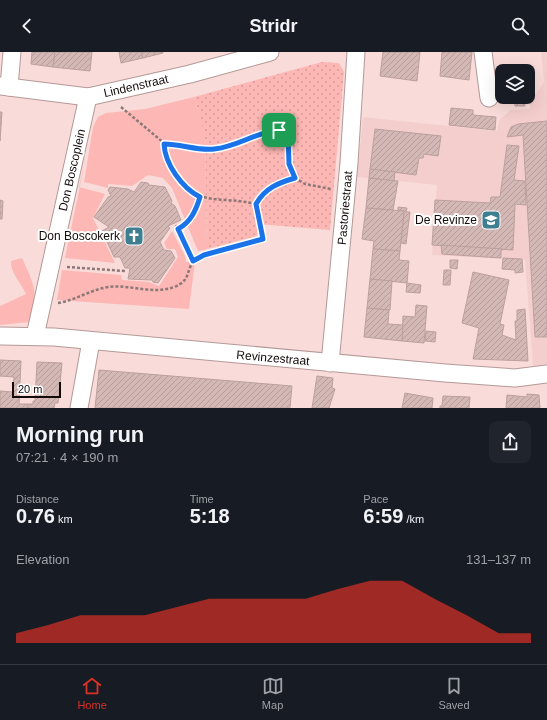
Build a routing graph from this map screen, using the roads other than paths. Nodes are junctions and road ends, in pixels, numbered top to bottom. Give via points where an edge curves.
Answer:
1 (12, 52) edge
2 (270, 52) edge
3 (356, 52) edge
4 (483, 52) edge
5 (5, 86) edge
6 (93, 96) junction
7 (489, 98) dead end
8 (0, 336) edge
9 (35, 336) junction
10 (91, 341) junction
11 (330, 363) junction
12 (547, 374) edge
13 (79, 408) edge

1 - 5 street
2 - 6 street, Lindenstraat via 190,74
3 - 11 street, Pastoriestraat via 347,191
4 - 7 street
5 - 6 street, Lindenstraat
6 - 9 street, Don Boscoplein
8 - 9 street, Revinzestraat
9 - 10 street, Revinzestraat
10 - 11 street, Revinzestraat
10 - 13 street
11 - 12 street, Revinzestraat via 515,378

